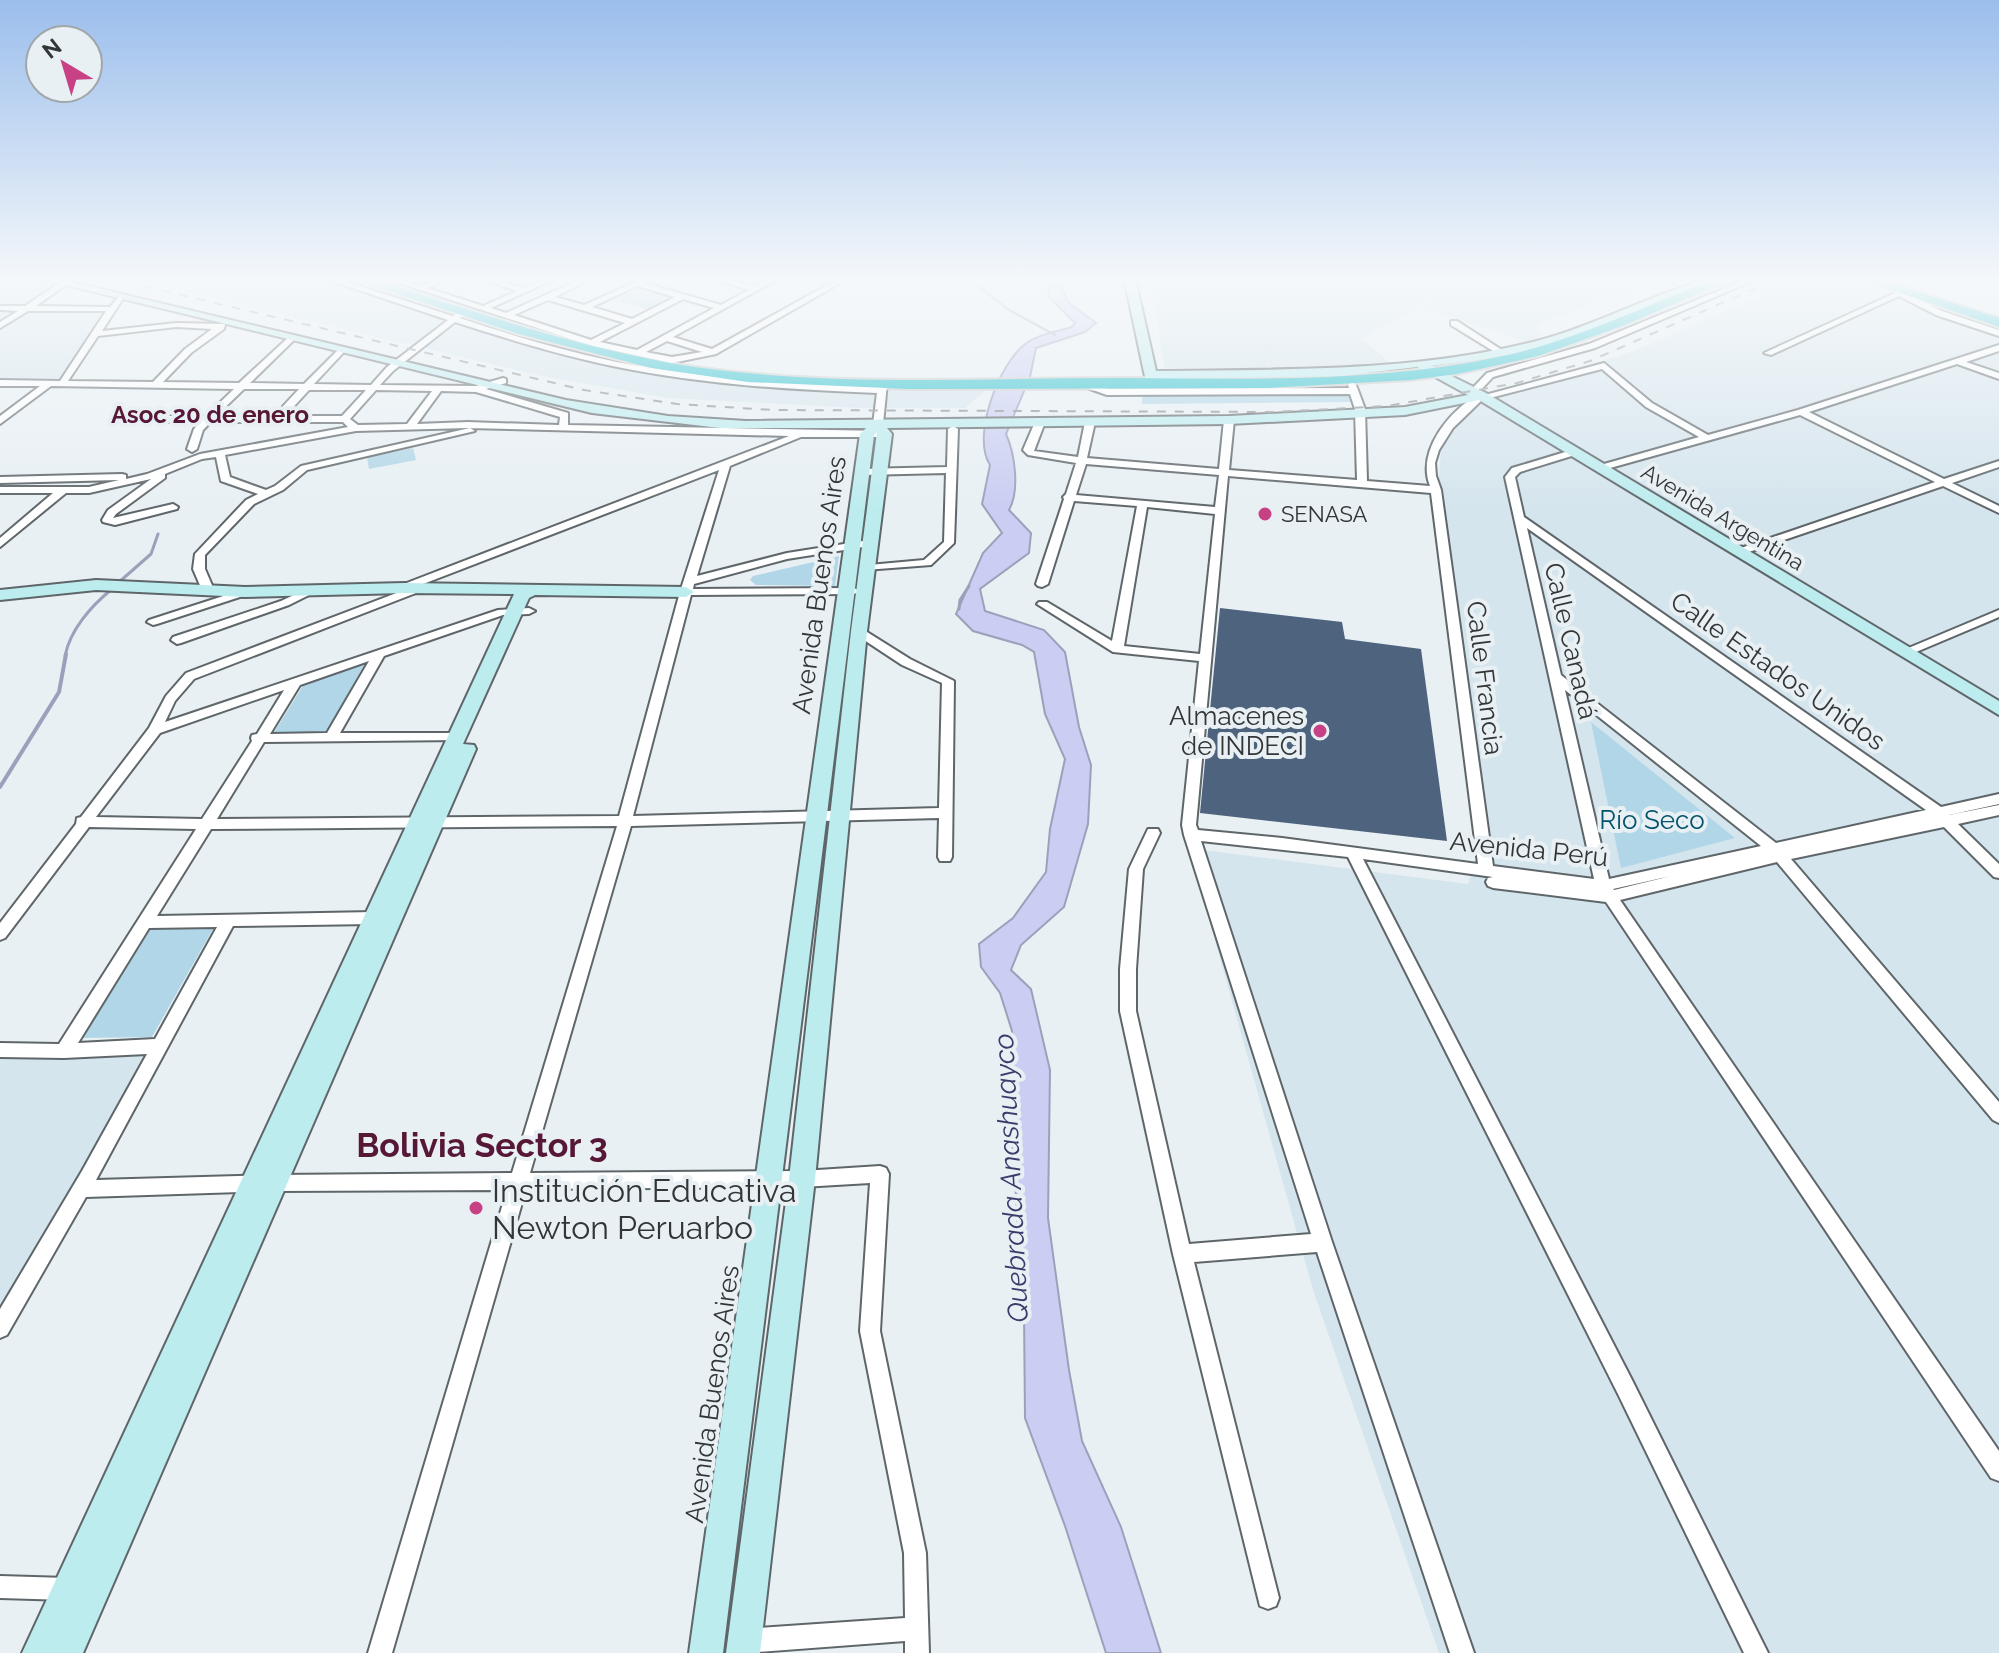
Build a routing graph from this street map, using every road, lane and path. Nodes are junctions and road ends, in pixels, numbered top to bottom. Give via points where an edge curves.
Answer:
1 (82, 355) edge
2 (184, 355) edge
3 (273, 355) edge
4 (336, 355) edge
5 (366, 355) edge
6 (379, 355) edge
7 (410, 355) edge
8 (582, 355) edge
9 (615, 355) edge
10 (644, 355) edge
11 (700, 355) edge
12 (1143, 355) edge
13 (1488, 355) edge
14 (1499, 355) edge
15 (1560, 355) edge
16 (1979, 355) edge
17 (403, 361) junction
18 (1959, 362) junction
19 (1428, 369) junction
20 (1999, 376) edge
21 (0, 383) edge
22 (1148, 383) junction
23 (48, 384) junction
24 (62, 384) junction
25 (497, 384) junction
26 (154, 386) junction
27 (882, 386) junction
28 (1352, 386) junction
29 (239, 387) junction
30 (307, 387) junction
31 (372, 387) junction
32 (439, 388) junction
33 (477, 389) junction
34 (1480, 395) junction
35 (1801, 412) junction
36 (1358, 414) junction
37 (2, 418) edge
38 (156, 419) dead end
39 (208, 419) junction
40 (277, 419) junction
41 (345, 419) junction
42 (1229, 420) junction
43 (1033, 422) junction
44 (1090, 422) junction
45 (410, 426) junction
46 (489, 426) junction
47 (881, 427) junction
48 (356, 428) junction
49 (563, 428) junction
50 (953, 429) dead end
51 (803, 434) junction
52 (1707, 438) junction
53 (192, 449) dead end
54 (1575, 452) junction
55 (220, 454) junction
56 (1082, 461) junction
57 (726, 464) junction
58 (1999, 464) edge
59 (174, 467) junction
60 (1600, 468) junction
61 (953, 470) junction
62 (871, 472) junction
63 (1225, 472) junction
64 (0, 480) edge
65 (134, 480) junction
66 (1946, 484) junction
67 (1362, 485) junction
68 (1433, 486) junction
69 (0, 490) edge
70 (62, 491) junction
71 (266, 494) junction
72 (1068, 497) junction
73 (1143, 503) junction
74 (173, 507) dead end
75 (1999, 510) edge
76 (1220, 511) junction
77 (1521, 519) junction
78 (1523, 541) junction
79 (1550, 541) junction
80 (0, 544) edge
81 (863, 544) junction
82 (1739, 552) junction
83 (860, 583) junction
84 (1042, 584) dead end
85 (689, 587) junction
86 (411, 588) junction
87 (208, 590) junction
88 (311, 590) junction
89 (245, 592) junction
90 (0, 595) edge
91 (525, 604) junction
92 (1043, 604) dead end
93 (1999, 613) edge
94 (153, 622) dead end
95 (859, 631) junction
96 (177, 640) dead end
97 (1117, 649) junction
98 (1905, 652) junction
99 (379, 654) junction
100 (1207, 658) junction
101 (1555, 676) junction
102 (295, 683) junction
103 (1999, 709) edge
104 (155, 730) junction
105 (458, 737) junction
106 (257, 738) junction
107 (331, 738) junction
108 (1999, 799) edge
109 (1999, 810) edge
110 (944, 813) junction
111 (1943, 817) junction
112 (816, 818) junction
113 (841, 818) junction
114 (427, 821) junction
115 (625, 821) junction
116 (82, 822) junction
117 (205, 824) junction
118 (1153, 833) dead end
119 (1193, 840) junction
120 (1776, 851) junction
121 (945, 857) dead end
122 (1356, 858) junction
123 (1486, 871) junction
124 (1999, 873) edge
125 (1606, 891) junction
126 (374, 918) junction
127 (229, 919) junction
128 (143, 922) junction
129 (0, 934) edge
130 (160, 1046) junction
131 (0, 1050) edge
132 (64, 1051) junction
133 (1999, 1115) edge
134 (770, 1179) junction
135 (802, 1179) junction
136 (517, 1182) junction
137 (263, 1184) junction
138 (80, 1189) junction
139 (1323, 1242) junction
140 (1182, 1254) junction
141 (0, 1328) edge
142 (1999, 1470) edge
143 (0, 1587) edge
144 (67, 1589) junction
145 (1268, 1598) dead end
146 (917, 1629) junction
147 (744, 1647) edge
148 (39, 1653) edge
149 (66, 1653) edge
150 (380, 1653) edge
151 (706, 1653) edge
152 (917, 1653) edge
153 (1462, 1653) edge
154 (1756, 1653) edge

1 - 24 street
2 - 26 street
3 - 29 street
4 - 30 street
5 - 17 street
6 - 17 street
7 - 17 street
8 - 27 street via 702,379
9 - 27 highway via 697,371
10 - 11 street via 679,360
12 - 22 street
13 - 19 street
14 - 19 highway
15 - 34 street, Calle Francia via 1490,375
16 - 18 street
17 - 25 street
17 - 31 street
18 - 20 street
18 - 35 street
19 - 22 street
19 - 28 highway
19 - 34 street, Avenida Argentina
21 - 23 street
22 - 27 highway
22 - 28 highway
23 - 24 street
23 - 37 street
24 - 26 street
25 - 33 street
25 - 47 street via 591,410 664,420
26 - 29 street
27 - 47 street
28 - 36 street
29 - 30 street
29 - 39 street
30 - 31 street
30 - 40 street
31 - 32 street
31 - 41 street
32 - 33 street
32 - 45 street
33 - 49 street via 565,415
34 - 36 street via 1405,411
34 - 52 street via 1604,366 1649,405
34 - 54 street, Avenida Argentina
34 - 68 street, Calle Francia via 1440,439 1431,461
35 - 52 street
35 - 66 street
36 - 42 street
36 - 67 street
38 - 39 street
39 - 40 street
39 - 53 street
40 - 41 street
41 - 48 street
42 - 44 street
42 - 63 street
43 - 44 street
43 - 47 street
43 - 56 street via 1028,452
44 - 56 street
45 - 46 street
45 - 48 street
46 - 49 street
46 - 71 street via 304,468
47 - 51 street
47 - 62 street, Avenida Buenos Aires
48 - 55 street
49 - 51 street
50 - 61 street
51 - 57 street
52 - 60 street
54 - 60 street, Avenida Argentina
54 - 77 street, Calle Canadá via 1511,473
55 - 59 street
55 - 71 street via 225,479
56 - 63 street
56 - 72 street
57 - 85 street
57 - 86 street
58 - 66 street
59 - 65 street
59 - 74 street via 107,520
60 - 82 street, Avenida Argentina
61 - 62 street
61 - 83 street via 949,543 927,563
62 - 81 street, Avenida Buenos Aires
63 - 67 street
63 - 76 street
64 - 65 street
65 - 70 street
66 - 75 street
66 - 82 street
67 - 68 street
68 - 123 street, Calle Francia
69 - 70 street
70 - 80 street
71 - 87 street via 250,502 200,554 199,569
72 - 73 street
72 - 84 street
73 - 76 street
73 - 97 street
76 - 100 street
77 - 78 street, Calle Canadá
77 - 79 street, Calle Estados Unidos
78 - 79 street
78 - 101 street, Calle Canadá
79 - 111 street, Calle Estados Unidos
81 - 83 street, Avenida Buenos Aires
81 - 83 street, Avenida Buenos Aires
81 - 85 street via 787,556
82 - 98 street, Avenida Argentina
83 - 85 street
83 - 95 street, Avenida Buenos Aires
83 - 112 street, Avenida Buenos Aires
85 - 91 street
85 - 115 street
86 - 88 street
86 - 91 street
86 - 104 street via 190,676 170,699
87 - 89 street
87 - 90 street via 96,585
88 - 89 street
88 - 96 street
89 - 94 street
91 - 99 street
91 - 105 street
91 - 114 street
92 - 97 street
93 - 98 street
95 - 110 street via 906,662 948,681
95 - 113 street, Avenida Buenos Aires
97 - 100 street
98 - 103 street, Avenida Argentina
99 - 102 street
99 - 107 street
100 - 119 street via 1189,825
101 - 120 street
101 - 125 street, Calle Canadá
102 - 104 street
102 - 106 street
104 - 116 street
105 - 107 street
105 - 114 street
106 - 107 street
106 - 117 street
108 - 111 street, Avenida Perú
109 - 111 street, Avenida Perú
110 - 113 street
110 - 121 street
111 - 120 street, Avenida Perú
111 - 124 street, Calle Estados Unidos
112 - 113 street
112 - 115 street
112 - 134 street, Avenida Buenos Aires
113 - 135 street, Avenida Buenos Aires
114 - 115 street
114 - 117 street
114 - 126 street
114 - 137 street
115 - 136 street
116 - 117 street
116 - 129 street
117 - 128 street
118 - 140 street via 1136,869 1128,1011
119 - 122 street, Avenida Perú
119 - 139 street
120 - 125 street, Avenida Perú
120 - 133 street
122 - 123 street, Avenida Perú
122 - 125 street, Avenida Perú
122 - 154 street
123 - 125 street, Avenida Perú
125 - 142 street
126 - 127 street
126 - 137 street
127 - 128 street
127 - 130 street
128 - 132 street
130 - 132 street
130 - 138 street
131 - 132 street
134 - 135 street
134 - 136 street
134 - 151 street, Avenida Buenos Aires
135 - 146 street via 880,1174 870,1331 915,1553
135 - 147 street, Avenida Buenos Aires
136 - 137 street
136 - 150 street
137 - 138 street
137 - 144 street
137 - 149 street
138 - 141 street
139 - 140 street
139 - 153 street
140 - 145 street
143 - 144 street
144 - 148 street
146 - 147 street
146 - 152 street

